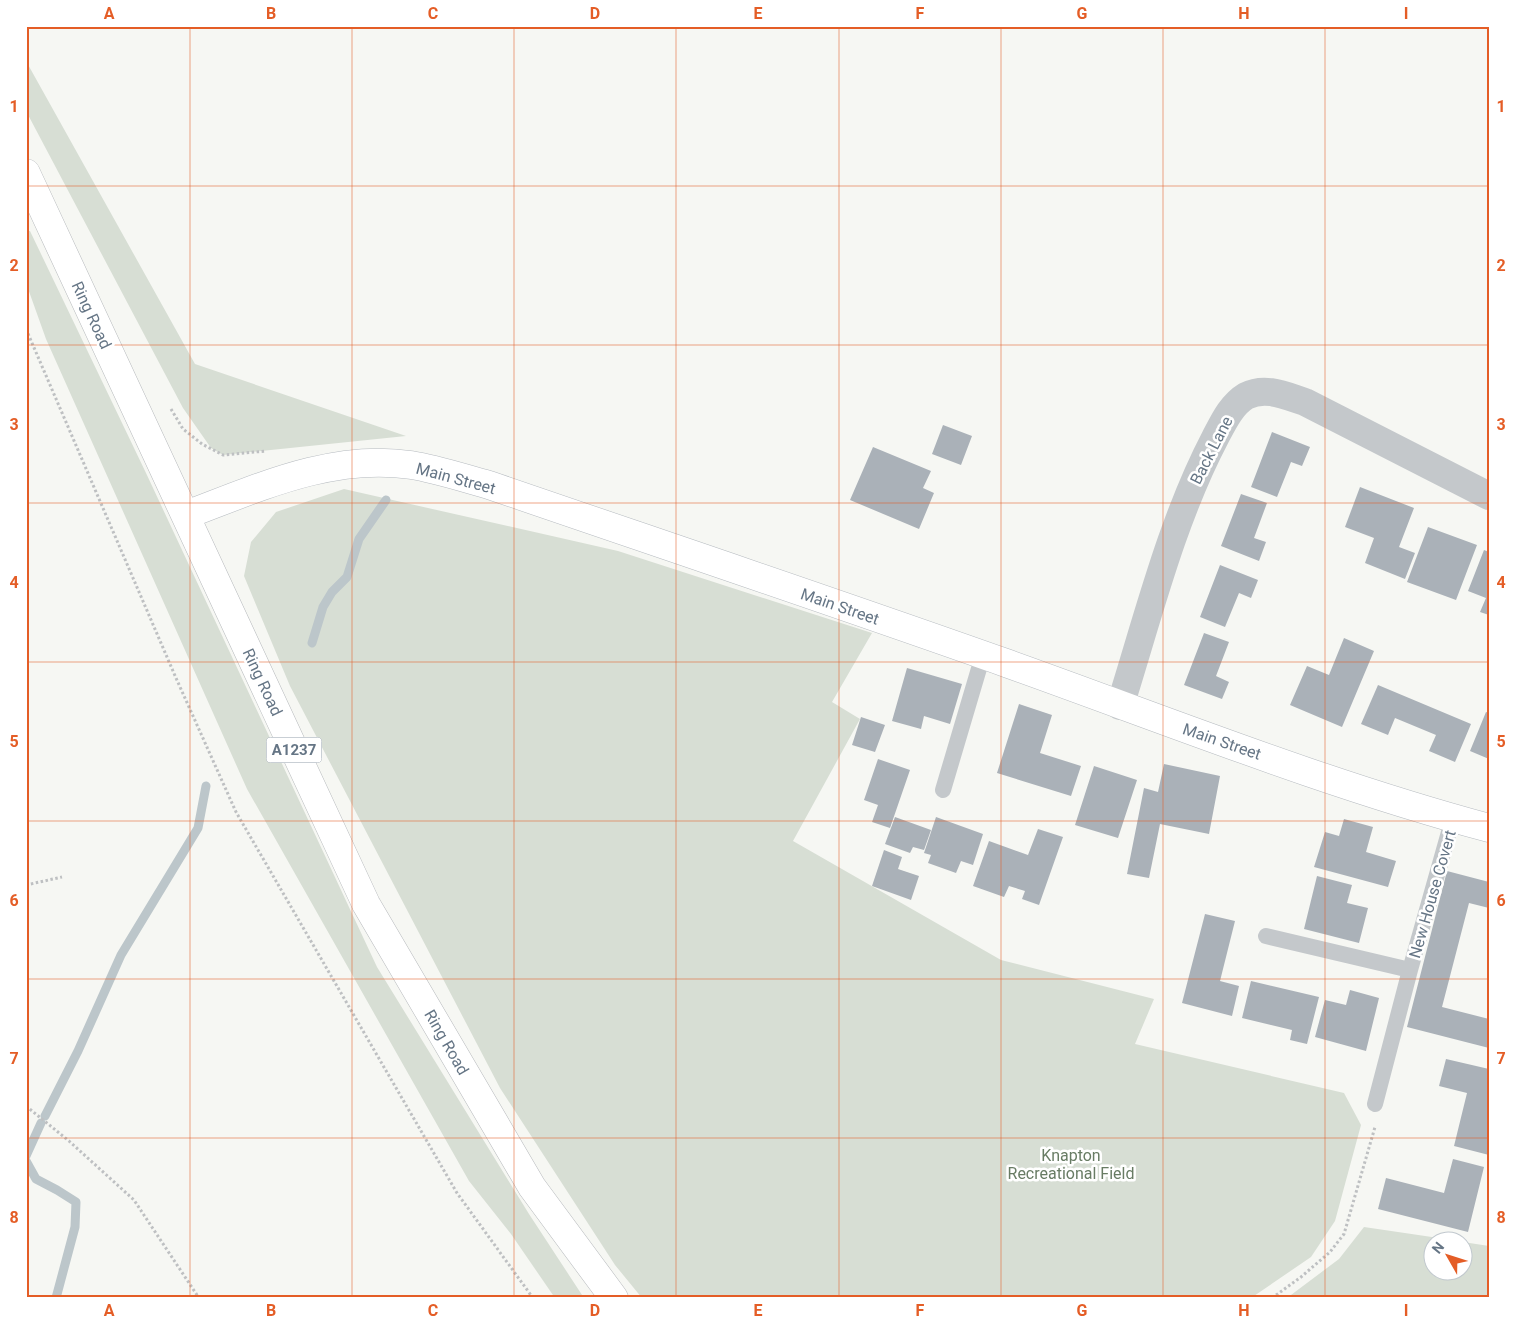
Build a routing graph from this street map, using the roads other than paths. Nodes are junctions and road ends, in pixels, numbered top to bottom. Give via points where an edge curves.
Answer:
1 (27, 175) edge
2 (1489, 496) edge
3 (186, 515) junction
4 (983, 655) junction
5 (1120, 706) junction
6 (943, 790) dead end
7 (1453, 818) junction
8 (1489, 828) edge
9 (1266, 936) dead end
10 (1410, 970) junction
11 (1376, 1104) road end
12 (614, 1298) edge

1 - 3 main road, Ring Road / A1237
2 - 5 street, Back Lane via 1304,402 1262,391 1247,396 1226,418 1200,467 1178,522
3 - 4 main road, Main Street via 300,473 366,463 410,465 488,485
3 - 12 main road, Ring Road / A1237 via 366,904 532,1187
4 - 5 main road, Main Street
4 - 6 lane
5 - 7 main road, Main Street
7 - 8 main road, Main Street
7 - 10 lane, New House Covert
9 - 10 lane, New House Covert
10 - 11 lane, New House Covert

